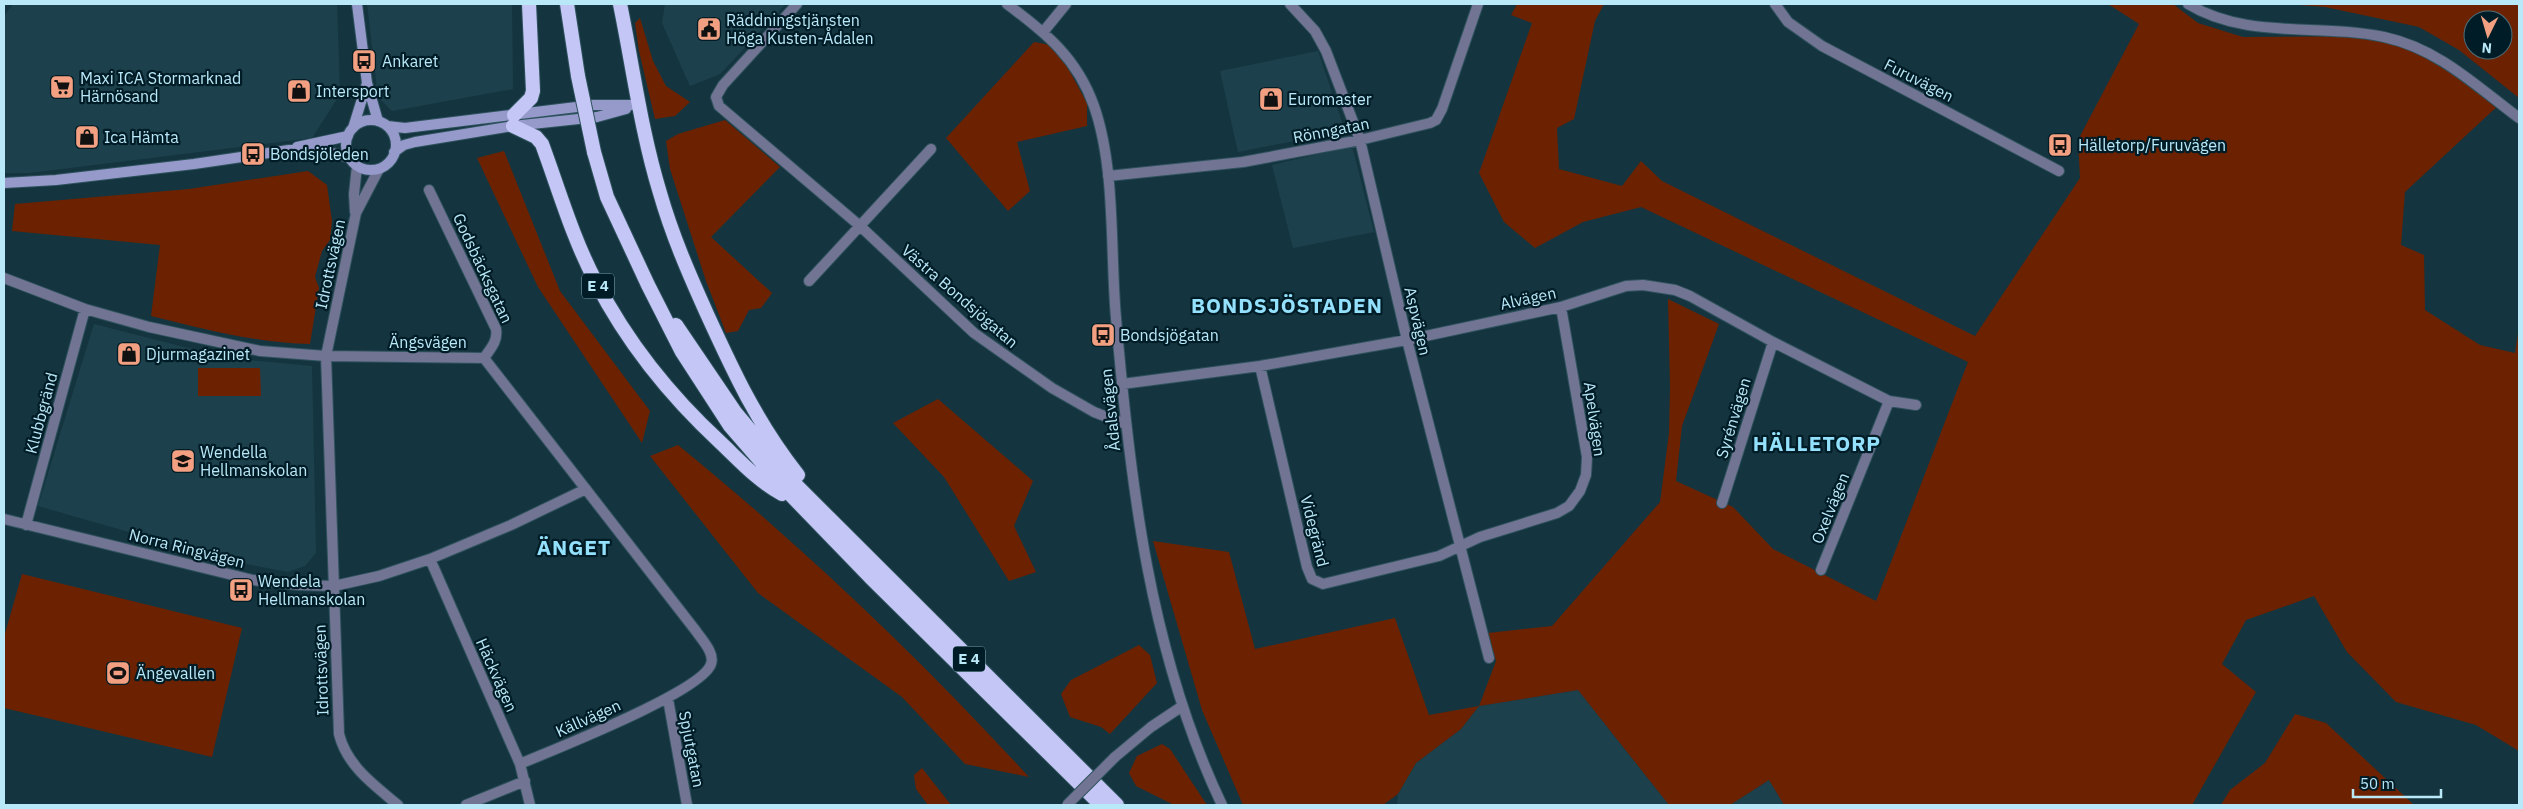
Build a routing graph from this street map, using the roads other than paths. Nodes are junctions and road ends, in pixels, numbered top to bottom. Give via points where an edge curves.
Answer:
1 (357, 4) edge
2 (529, 4) edge
3 (567, 4) edge
4 (620, 4) edge
5 (797, 4) edge
6 (1007, 4) edge
7 (1066, 4) edge
8 (1290, 4) edge
9 (1478, 4) edge
10 (1775, 4) edge
11 (2188, 4) edge
12 (1044, 31) junction
13 (367, 83) junction
14 (639, 105) junction
15 (2519, 118) edge
16 (514, 120) junction
17 (382, 123) junction
18 (350, 132) junction
19 (1360, 140) junction
20 (931, 149) dead end
21 (290, 150) junction
22 (394, 152) junction
23 (353, 162) junction
24 (379, 169) junction
25 (2059, 171) dead end
26 (1108, 176) junction
27 (4, 183) edge
28 (429, 190) dead end
29 (356, 213) junction
30 (860, 226) junction
31 (4, 278) edge
32 (809, 281) dead end
33 (648, 285) junction
34 (1561, 307) junction
35 (85, 309) junction
36 (1407, 340) junction
37 (1772, 342) junction
38 (326, 356) junction
39 (484, 358) junction
40 (1260, 366) junction
41 (1122, 384) junction
42 (1889, 401) junction
43 (1916, 405) dead end
44 (1125, 424) junction
45 (586, 489) junction
46 (798, 502) junction
47 (1722, 503) dead end
48 (821, 512) junction
49 (4, 519) edge
50 (26, 525) junction
51 (1461, 546) junction
52 (430, 559) junction
53 (1821, 570) dead end
54 (334, 586) junction
55 (1489, 658) dead end
56 (668, 699) junction
57 (1181, 707) junction
58 (520, 764) junction
59 (525, 781) junction
60 (398, 805) edge
61 (466, 805) edge
62 (530, 805) edge
63 (687, 805) edge
64 (1066, 805) edge
65 (1101, 805) edge
66 (1117, 805) edge
67 (1222, 805) edge

1 - 13 main road
2 - 16 highway via 533,91
3 - 33 highway, E 4, bridge via 594,152 607,196
4 - 14 highway, E 4
5 - 30 street, Västra Bondsjögatan via 723,85 717,100 719,106
6 - 12 street, Ådalsvägen
7 - 12 street
8 - 19 street, Aspvägen via 1315,31 1326,51
9 - 19 street, Rönngatan via 1436,120
10 - 25 street, Furuvägen via 1788,22 1822,46
11 - 15 street via 2211,15 2248,25 2358,32 2408,44 2444,61
12 - 26 street, Ådalsvägen via 1083,81 1101,131
13 - 17 main road
13 - 18 main road
14 - 16 main road via 593,105
14 - 48 highway, E 4 via 652,166 669,222 739,386 784,456 816,496
16 - 17 main road via 405,128
16 - 22 main road via 415,142
16 - 46 highway, E 4 via 542,144 595,281 645,362 677,401 749,469 775,490
17 - 18 main road via 363,122
17 - 22 main road via 394,137
18 - 21 main road
18 - 23 main road via 347,145
19 - 26 street, Rönngatan via 1244,162
19 - 36 street, Aspvägen
20 - 30 street
21 - 23 main road via 321,150
21 - 27 main road via 169,167
22 - 24 main road via 389,162
23 - 24 main road via 368,171
23 - 29 street, Idrottsvägen
24 - 29 street, Idrottsvägen
26 - 41 street, Ådalsvägen
28 - 39 street, Godsbäcksgatan via 496,329 494,344
29 - 38 street, Idrottsvägen
30 - 32 street
30 - 44 street, Västra Bondsjögatan via 974,333 1014,363 1094,412
31 - 35 street, Ängsvägen
33 - 46 highway, E 4 via 682,352 715,405 746,446
33 - 48 highway, E 4 via 735,412
34 - 36 street, Alvägen
34 - 37 street, Alvägen via 1626,286 1658,286 1690,296
34 - 51 street, Apelvägen via 1587,457 1586,475 1580,491 1569,506 1558,513
35 - 38 street, Ängsvägen via 208,341 260,351
35 - 50 street, Klubbgränd
36 - 40 street, Alvägen
36 - 51 street, Aspvägen
37 - 42 street, Alvägen
37 - 47 street, Syrénvägen
38 - 39 street, Ängsvägen
38 - 54 street, Idrottsvägen
39 - 45 street, Ängsvägen
40 - 41 street, Alvägen
40 - 51 street, Videgränd via 1312,580 1322,584 1337,581 1439,556
41 - 44 street, Ådalsvägen
42 - 43 street, Alvägen
42 - 53 street, Oxelvägen
44 - 57 street, Ådalsvägen via 1152,589
45 - 52 street, Norra Ringvägen
45 - 56 street, Ängsvägen via 711,654 711,664 705,674
46 - 65 highway, E 4
48 - 66 highway, E 4
49 - 50 street, Norra Ringvägen
50 - 54 street, Norra Ringvägen via 253,580 298,586
51 - 55 street, Aspvägen
52 - 54 street, Norra Ringvägen via 379,576
52 - 58 street, Häckvägen
54 - 60 street, Idrottsvägen via 342,748 362,774
56 - 58 street, Källvägen
56 - 63 street, Spjutgatan
57 - 64 street, bridge via 1115,758
57 - 67 street, Ådalsvägen
58 - 59 street, Häckvägen
59 - 61 street
59 - 62 street, Häckvägen

